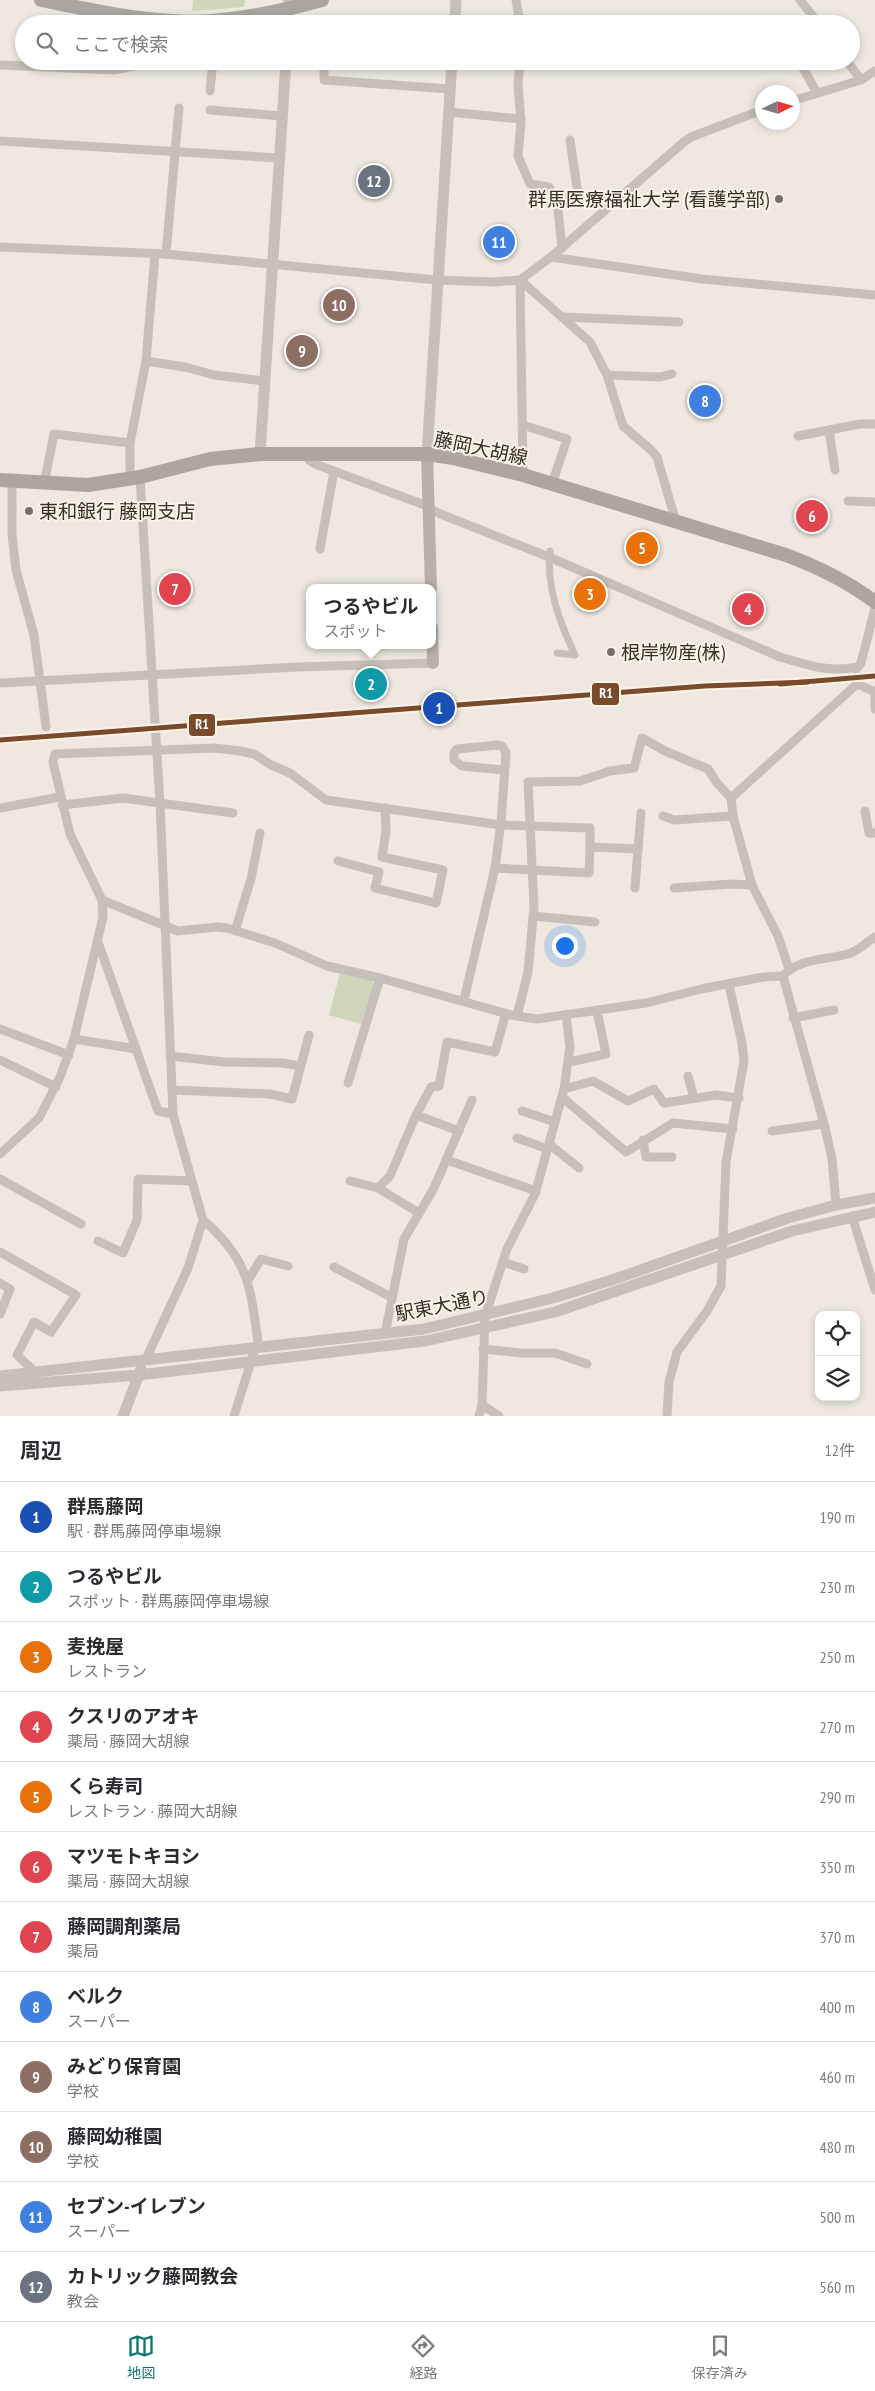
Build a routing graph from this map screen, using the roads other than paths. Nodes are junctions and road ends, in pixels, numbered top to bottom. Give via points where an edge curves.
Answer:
1 (41, 0) edge
2 (322, 0) edge
3 (456, 0) edge
4 (516, 0) edge
5 (800, 0) edge
6 (289, 5) edge
7 (121, 15) edge
8 (258, 15) edge
9 (455, 15) edge
10 (518, 15) edge
11 (812, 15) edge
12 (0, 65) edge
13 (15, 66) edge
14 (212, 70) edge
15 (285, 70) edge
16 (324, 70) edge
17 (451, 70) edge
18 (519, 70) edge
19 (804, 70) edge
20 (854, 70) edge
21 (874, 73) edge
22 (861, 80) junction
23 (450, 89) junction
24 (210, 91) dead end
25 (817, 93) junction
26 (800, 98) edge
27 (179, 108) dead end
28 (210, 110) dead end
29 (449, 112) junction
30 (755, 113) edge
31 (282, 116) junction
32 (521, 119) junction
33 (570, 140) dead end
34 (0, 141) edge
35 (175, 153) junction
36 (280, 158) junction
37 (557, 201) junction
38 (0, 247) edge
39 (562, 248) junction
40 (155, 254) junction
41 (166, 254) junction
42 (551, 257) junction
43 (272, 266) junction
44 (437, 280) junction
45 (520, 280) junction
46 (875, 294) edge
47 (564, 317) junction
48 (679, 322) dead end
49 (146, 361) junction
50 (672, 374) dead end
51 (607, 375) junction
52 (264, 381) junction
53 (875, 424) edge
54 (523, 425) junction
55 (830, 430) junction
56 (798, 436) dead end
57 (130, 443) junction
58 (308, 453) junction
59 (260, 454) junction
60 (427, 454) junction
61 (835, 470) dead end
62 (334, 471) junction
63 (523, 475) junction
64 (135, 478) junction
65 (6, 480) edge
66 (44, 484) junction
67 (552, 484) junction
68 (848, 501) dead end
69 (875, 502) edge
70 (427, 506) junction
71 (676, 522) junction
72 (320, 549) dead end
73 (550, 554) junction
74 (431, 584) edge
75 (875, 602) edge
76 (875, 608) edge
77 (433, 649) edge
78 (557, 653) dead end
79 (433, 663) joint
80 (856, 668) junction
81 (153, 676) junction
82 (40, 682) junction
83 (0, 683) edge
84 (857, 684) junction
85 (875, 692) edge
86 (875, 709) edge
87 (46, 727) dead end
88 (156, 750) junction
89 (504, 770) junction
90 (731, 798) junction
91 (61, 801) junction
92 (160, 803) junction
93 (0, 808) edge
94 (385, 808) junction
95 (865, 811) dead end
96 (233, 813) dead end
97 (641, 813) dead end
98 (663, 816) dead end
99 (733, 816) junction
100 (501, 825) junction
101 (529, 826) junction
102 (260, 833) dead end
103 (875, 833) edge
104 (590, 847) junction
105 (638, 849) junction
106 (382, 857) junction
107 (338, 860) dead end
108 (495, 868) junction
109 (532, 871) junction
110 (379, 872) junction
111 (752, 885) junction
112 (635, 888) dead end
113 (674, 888) dead end
114 (102, 900) junction
115 (533, 916) junction
116 (595, 922) dead end
117 (164, 925) junction
118 (236, 931) junction
119 (875, 937) edge
120 (97, 941) junction
121 (786, 972) junction
122 (380, 978) junction
123 (729, 985) junction
124 (464, 1000) junction
125 (834, 1010) dead end
126 (598, 1011) junction
127 (506, 1014) junction
128 (566, 1015) junction
129 (516, 1016) junction
130 (793, 1018) junction
131 (0, 1029) edge
132 (309, 1035) dead end
133 (74, 1039) junction
134 (136, 1048) junction
135 (69, 1055) junction
136 (170, 1056) junction
137 (0, 1060) edge
138 (569, 1062) junction
139 (300, 1066) junction
140 (688, 1076) dead end
141 (348, 1083) dead end
142 (56, 1087) junction
143 (172, 1090) junction
144 (563, 1093) junction
145 (694, 1098) junction
146 (739, 1098) junction
147 (472, 1100) dead end
148 (522, 1110) dead end
149 (173, 1114) junction
150 (416, 1115) junction
151 (555, 1122) junction
152 (824, 1124) junction
153 (733, 1129) junction
154 (772, 1131) dead end
155 (459, 1132) junction
156 (517, 1138) dead end
157 (643, 1140) junction
158 (548, 1147) junction
159 (0, 1154) edge
160 (672, 1156) dead end
161 (448, 1160) junction
162 (579, 1168) dead end
163 (0, 1179) edge
164 (192, 1181) junction
165 (350, 1181) dead end
166 (378, 1188) junction
167 (536, 1191) junction
168 (875, 1198) edge
169 (836, 1205) junction
170 (419, 1212) junction
171 (875, 1212) edge
172 (852, 1216) junction
173 (203, 1220) junction
174 (81, 1224) dead end
175 (98, 1241) dead end
176 (723, 1241) junction
177 (0, 1252) edge
178 (723, 1254) junction
179 (503, 1262) junction
180 (288, 1266) dead end
181 (334, 1267) dead end
182 (524, 1270) dead end
183 (247, 1282) junction
184 (0, 1283) edge
185 (875, 1290) edge
186 (391, 1297) junction
187 (0, 1314) edge
188 (485, 1316) junction
189 (485, 1329) junction
190 (385, 1334) junction
191 (257, 1348) junction
192 (483, 1349) junction
193 (146, 1359) junction
194 (251, 1362) junction
195 (587, 1364) dead end
196 (35, 1372) junction
197 (139, 1375) junction
198 (0, 1376) edge
199 (0, 1386) edge
200 (482, 1406) junction
201 (123, 1416) edge
202 (234, 1416) edge
203 (479, 1416) edge
204 (499, 1416) edge
205 (667, 1416) edge

1 - 7 main road
2 - 6 main road
3 - 9 street
4 - 10 street
5 - 11 street
6 - 8 main road
12 - 13 street
14 - 24 street
15 - 31 street
16 - 23 street via 324,80
17 - 23 street
18 - 32 street
19 - 25 street
20 - 22 street
21 - 22 street
22 - 25 street
23 - 29 street
25 - 26 street
27 - 35 street
28 - 31 street
29 - 32 street
29 - 44 street
30 - 39 street via 684,142
31 - 36 street
32 - 37 street via 518,156 530,184 549,187
33 - 37 street via 578,194
34 - 35 street
35 - 36 street
35 - 41 street
36 - 43 street
37 - 39 street
38 - 40 street
39 - 42 street
40 - 41 street
40 - 49 street
41 - 43 street
42 - 45 street
42 - 46 street via 702,279
43 - 44 street
43 - 52 street
44 - 45 street
44 - 60 street
45 - 47 street
45 - 54 street
47 - 48 street
47 - 51 street via 590,342
49 - 52 street
49 - 57 street
50 - 51 street via 660,377
51 - 71 street via 623,426 657,458
52 - 59 street
53 - 55 street
54 - 63 street
54 - 67 street via 567,439
55 - 56 street
55 - 61 street
57 - 64 street
57 - 66 street via 54,434
58 - 59 main road, 藤岡大胡線
58 - 60 main road, 藤岡大胡線
58 - 62 street via 315,464
59 - 64 main road, 藤岡大胡線 via 196,462
60 - 63 main road, 藤岡大胡線
60 - 70 main road
62 - 70 street
62 - 72 street
63 - 67 main road, 藤岡大胡線
64 - 66 main road, 藤岡大胡線 via 88,485
64 - 81 street
65 - 66 main road, 藤岡大胡線
65 - 82 street via 16,570 34,634
67 - 71 main road, 藤岡大胡線
68 - 69 street
70 - 73 street via 438,513
70 - 74 main road
71 - 75 main road, 藤岡大胡線 via 818,567 849,583
73 - 78 street via 550,586 575,655
73 - 80 street via 780,657 828,671
76 - 80 street via 861,663
77 - 79 main road
79 - 81 street via 304,666
80 - 84 street
81 - 82 street
81 - 88 street
82 - 83 street
82 - 87 street
84 - 85 street
84 - 90 street
85 - 86 street
88 - 91 street via 55,754 53,762
88 - 92 street
88 - 94 street via 214,748 254,754 290,773 326,800
89 - 89 street via 462,766 454,760 454,753 457,749 502,746 506,753
89 - 100 street
90 - 99 street
90 - 101 street via 708,768 642,738 634,768 610,771 580,781 528,782
91 - 92 street via 123,798
91 - 93 street
91 - 114 street via 80,857
92 - 96 street
92 - 117 street
94 - 100 street
94 - 106 street
95 - 103 street via 869,834
97 - 105 street
98 - 99 street via 674,820
99 - 111 street
100 - 101 street
100 - 108 street
101 - 104 street via 590,828
101 - 109 street
102 - 118 street
104 - 105 street
104 - 109 street via 589,872
105 - 112 street
106 - 110 street
106 - 110 street via 443,870 436,903 375,888
107 - 110 street
108 - 109 street
108 - 124 street
109 - 115 street
111 - 113 street
111 - 121 street via 778,936
114 - 117 street
114 - 120 street via 103,917
115 - 116 street
115 - 129 street via 528,972
117 - 118 street via 178,931 217,927
117 - 136 street
118 - 122 street via 327,966
119 - 121 street via 851,953 799,964
120 - 133 street
120 - 134 street
121 - 123 street
121 - 130 street
122 - 124 street
122 - 141 street
123 - 126 street
123 - 146 street via 744,1061
124 - 127 street
125 - 130 street
126 - 128 street
126 - 138 street via 606,1054
127 - 129 street
127 - 150 street via 495,1052 448,1042 439,1086 431,1087
128 - 129 street via 536,1019
128 - 138 street
130 - 152 street
131 - 135 street
132 - 139 street
133 - 134 street
133 - 135 street
134 - 149 street via 158,1111
135 - 142 street
136 - 139 street via 224,1062 283,1062
136 - 143 street
137 - 142 street
138 - 144 street
139 - 143 street via 292,1098 270,1094
140 - 145 street
142 - 159 street via 39,1118
143 - 149 street
144 - 145 street via 592,1081 628,1101 654,1088 664,1103
144 - 151 street
144 - 157 street via 626,1152
145 - 146 street via 716,1095
146 - 153 street
147 - 155 street
148 - 151 street
149 - 164 street
150 - 155 street
150 - 166 street via 390,1176
151 - 158 street
152 - 154 street
152 - 169 street via 832,1158
153 - 157 street via 673,1123
153 - 176 street via 726,1162
155 - 161 street
156 - 158 street
157 - 160 street via 646,1157
158 - 162 street
158 - 167 street
161 - 167 street
161 - 170 street
163 - 174 street
164 - 173 street
164 - 175 street via 138,1179 137,1220 123,1253
165 - 166 street
166 - 170 street
167 - 179 street
168 - 169 street, 駅東大通り
169 - 176 street, 駅東大通り
170 - 186 street via 404,1239
171 - 172 street, 駅東大通り
172 - 178 street, 駅東大通り via 792,1231
172 - 185 street
173 - 183 street via 224,1238
173 - 193 street via 188,1268
176 - 178 street
176 - 188 street, 駅東大通り via 606,1282
177 - 196 street via 76,1295 51,1332 34,1322 17,1355
178 - 189 street, 駅東大通り via 555,1312
178 - 205 street via 722,1286 708,1311 677,1352 669,1382
179 - 182 street
179 - 188 street
180 - 183 street via 261,1259
181 - 186 street
183 - 191 street
184 - 187 street via 10,1289
186 - 190 street
188 - 189 street
188 - 190 street, 駅東大通り
189 - 192 street
189 - 194 street, 駅東大通り via 425,1341
190 - 191 street, 駅東大通り
191 - 193 street, 駅東大通り
191 - 194 street
192 - 195 street via 555,1354
192 - 200 street
193 - 196 street, 駅東大通り
193 - 197 street
194 - 197 street, 駅東大通り
194 - 202 street
196 - 198 street, 駅東大通り
197 - 199 street, 駅東大通り
197 - 201 street
200 - 203 street
200 - 204 street

